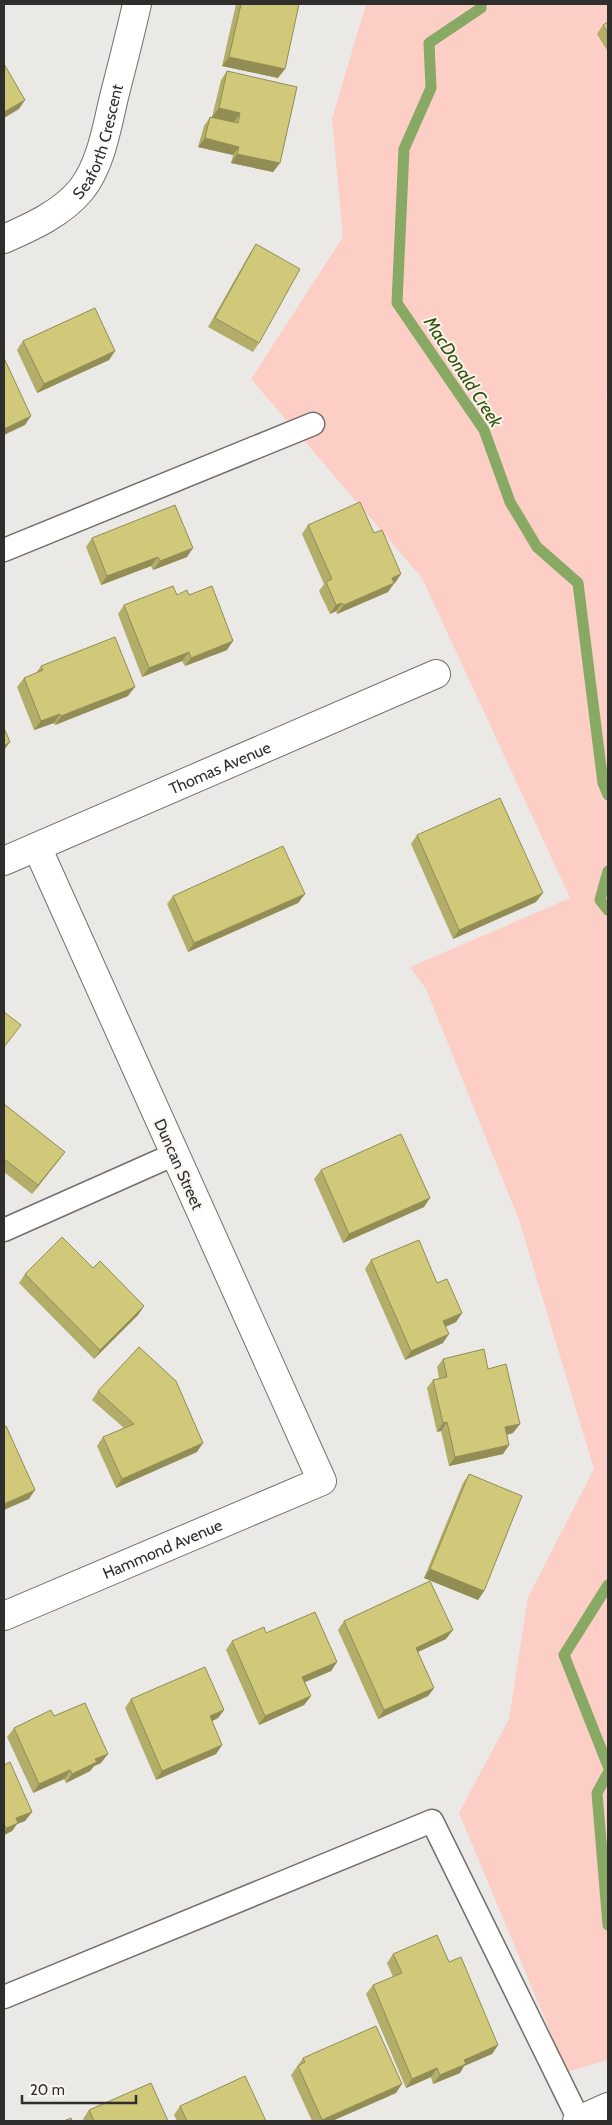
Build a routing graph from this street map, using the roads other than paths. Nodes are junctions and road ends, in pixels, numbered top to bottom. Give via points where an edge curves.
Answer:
1 (138, 4) edge
2 (4, 239) edge
3 (313, 424) dead end
4 (4, 550) edge
5 (436, 674) dead end
6 (37, 847) junction
7 (4, 861) edge
8 (175, 1154) junction
9 (4, 1230) edge
10 (322, 1481) joint
11 (4, 1616) edge
12 (4, 1997) edge
13 (608, 2107) edge
14 (578, 2121) edge

1 - 2 street, Seaforth Crescent via 106,132 90,174 66,204
3 - 4 lane
5 - 6 street, Thomas Avenue
6 - 7 street, Thomas Avenue
6 - 8 street, Duncan Street
8 - 9 lane
8 - 10 street, Duncan Street
10 - 11 street, Hammond Avenue
12 - 14 lane via 432,1821
13 - 14 street

